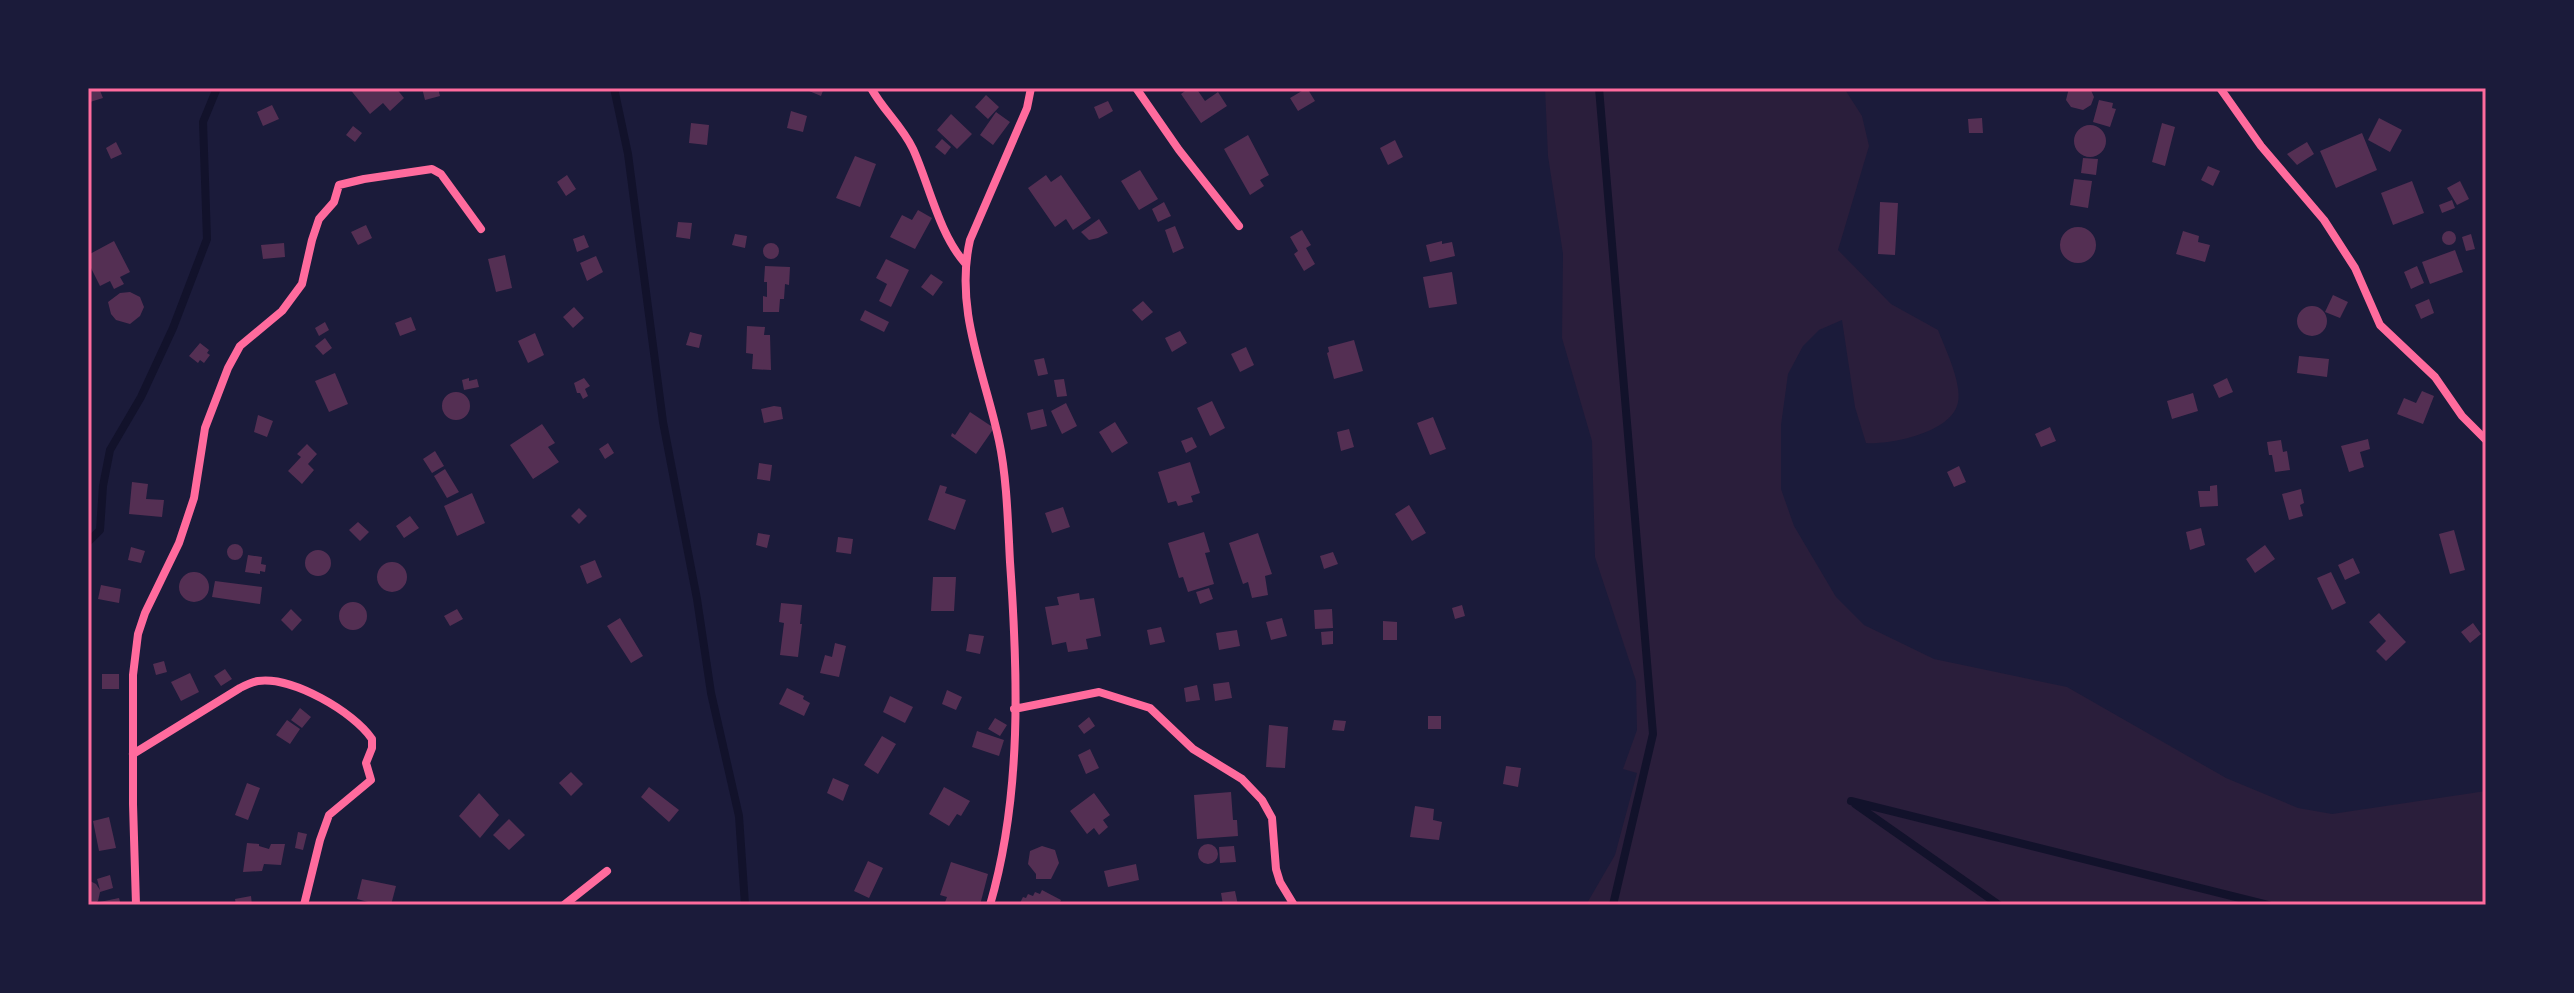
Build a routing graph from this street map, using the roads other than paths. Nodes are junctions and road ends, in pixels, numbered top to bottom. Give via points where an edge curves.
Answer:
1 (871, 88) edge
2 (1031, 88) edge
3 (1136, 88) edge
4 (2220, 88) edge
5 (1239, 226) dead end
6 (481, 229) dead end
7 (965, 263) junction
8 (2486, 440) edge
9 (1014, 709) junction
10 (133, 754) junction
11 (607, 871) dead end
12 (136, 905) edge
13 (304, 905) edge
14 (564, 905) edge
15 (990, 905) edge
16 (1294, 905) edge

1 - 7 street via 903,130 953,248
2 - 7 street
3 - 5 street
4 - 8 street via 2324,220 2355,268 2380,325 2435,377
6 - 10 street via 432,169 339,185 334,202 319,219 302,284 282,311 240,346 205,428 194,498 138,634
7 - 9 street via 969,330 1000,443 1017,658
9 - 15 street via 1011,785
9 - 16 street via 1099,692 1150,708 1193,749 1242,779 1262,800 1272,818 1276,869
10 - 12 street
10 - 13 street via 256,681 284,683 315,694 355,722 372,739 366,763 371,780 329,815
11 - 14 street

